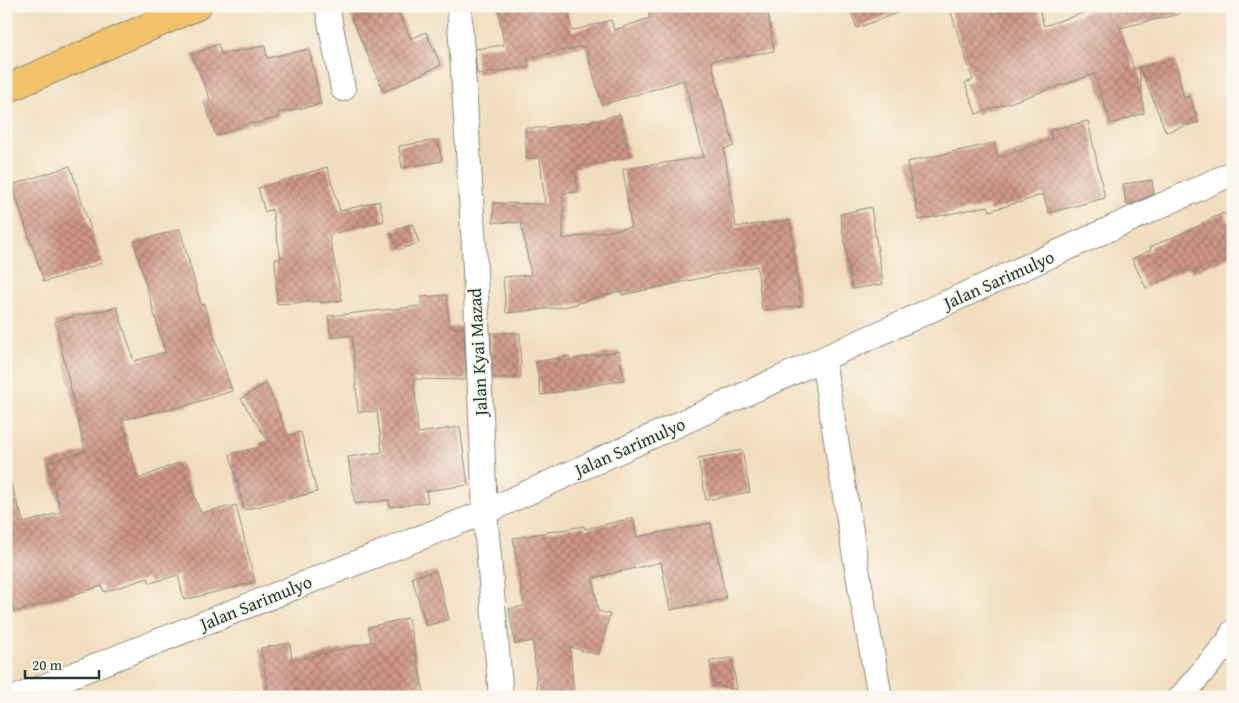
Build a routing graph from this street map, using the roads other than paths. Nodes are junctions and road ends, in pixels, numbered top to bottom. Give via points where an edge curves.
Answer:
1 (197, 6) edge
2 (327, 6) edge
3 (459, 6) edge
4 (6, 89) edge
5 (343, 89) dead end
6 (1233, 173) edge
7 (823, 360) junction
8 (485, 512) junction
9 (1233, 632) edge
10 (17, 697) edge
11 (501, 697) edge
12 (880, 697) edge
13 (1180, 697) edge

1 - 4 main road
2 - 5 street
3 - 8 street, Jalan Kyai Mazad via 474,247
6 - 7 street, Jalan Sarimulyo
7 - 8 street, Jalan Sarimulyo
7 - 12 street
8 - 10 street, Jalan Sarimulyo
8 - 11 street, Jalan Kyai Mazad
9 - 13 street

